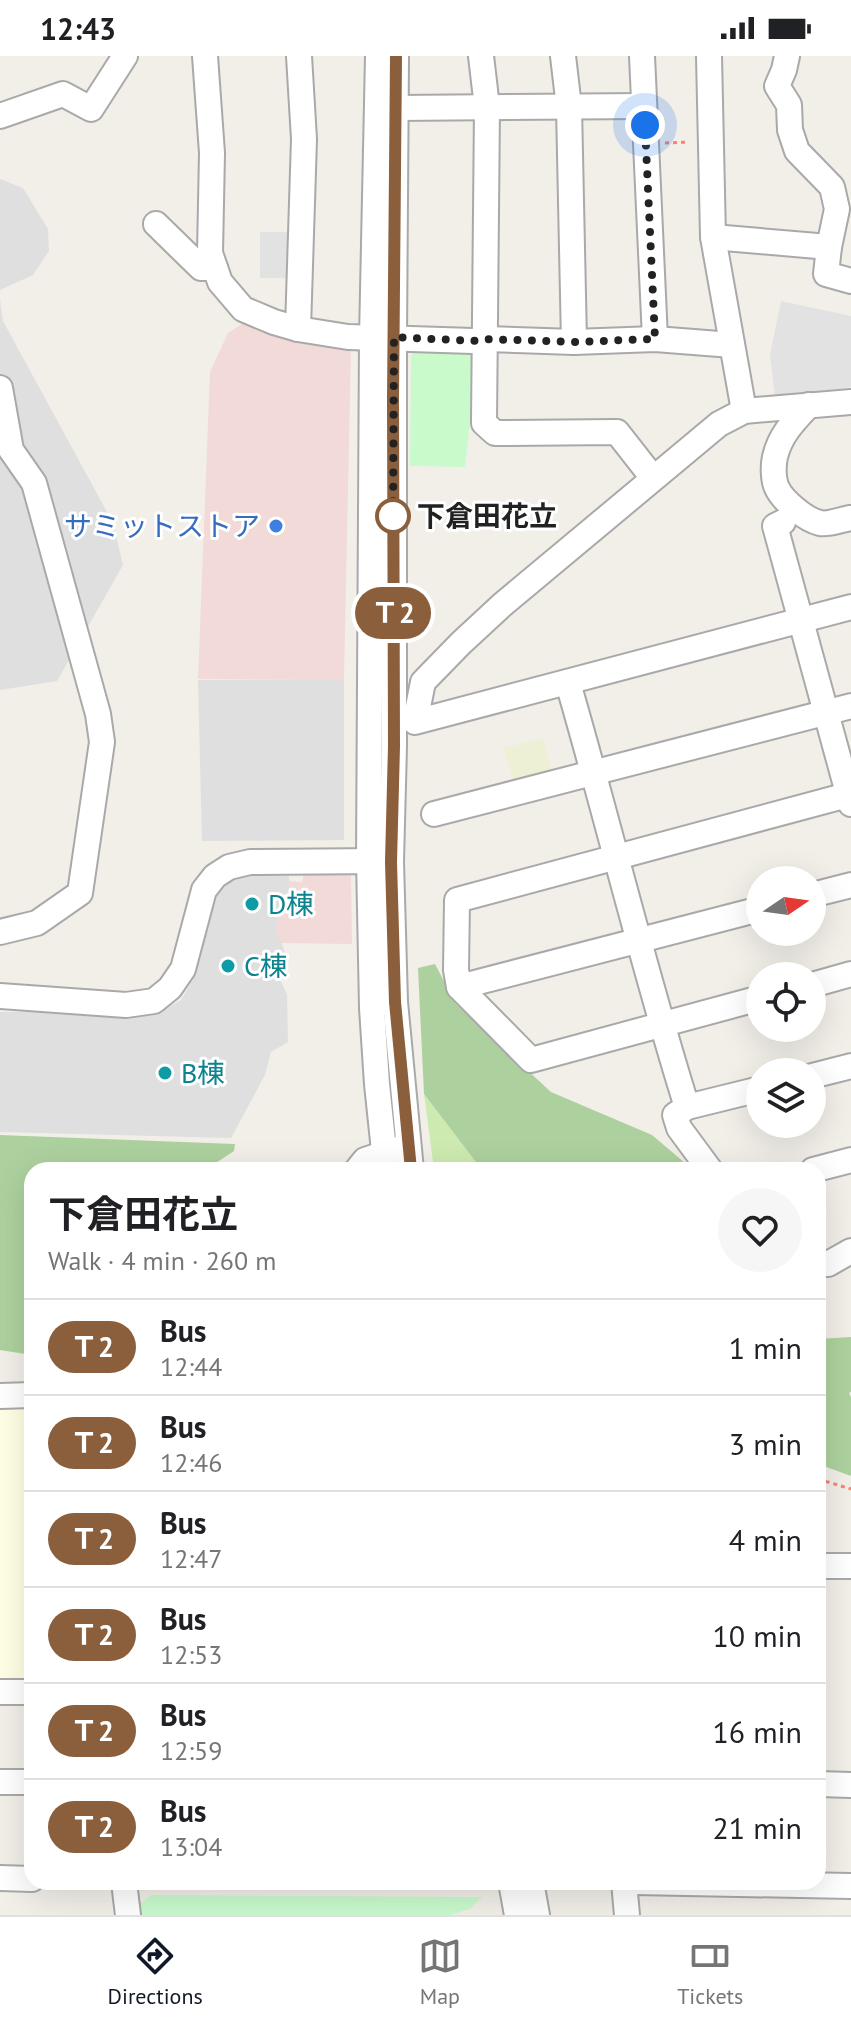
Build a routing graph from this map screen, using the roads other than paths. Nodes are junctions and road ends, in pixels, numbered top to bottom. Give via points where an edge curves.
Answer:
1 (125, 56) edge
2 (205, 56) edge
3 (299, 56) edge
4 (378, 56) edge
5 (396, 56) edge
6 (481, 56) edge
7 (563, 56) edge
8 (642, 56) edge
9 (709, 56) edge
10 (787, 56) edge
11 (644, 106) junction
12 (487, 107) junction
13 (569, 107) junction
14 (397, 108) junction
15 (0, 116) edge
16 (156, 224) dead end
17 (713, 237) junction
18 (829, 247) junction
19 (215, 268) junction
20 (851, 281) edge
21 (298, 329) junction
22 (383, 337) junction
23 (484, 339) junction
24 (655, 339) junction
25 (574, 342) junction
26 (732, 345) junction
27 (0, 388) edge
28 (851, 402) edge
29 (809, 405) junction
30 (744, 411) junction
31 (653, 478) junction
32 (851, 518) edge
33 (783, 522) dead end
34 (851, 607) edge
35 (800, 621) junction
36 (568, 683) junction
37 (851, 706) edge
38 (827, 712) junction
39 (594, 773) junction
40 (850, 797) edge
41 (434, 814) dead end
42 (616, 857) junction
43 (380, 861) junction
44 (851, 885) edge
45 (826, 891) edge
46 (746, 913) edge
47 (0, 932) edge
48 (638, 941) junction
49 (851, 974) edge
50 (826, 981) edge
51 (459, 987) junction
52 (0, 996) edge
53 (746, 1002) edge
54 (661, 1024) junction
55 (851, 1066) edge
56 (826, 1072) edge
57 (746, 1092) edge
58 (687, 1107) junction
59 (410, 1158) edge
60 (851, 1160) edge
61 (363, 1162) edge
62 (384, 1162) edge
63 (704, 1162) edge
64 (826, 1167) edge
65 (851, 1251) edge
66 (826, 1264) edge
67 (24, 1395) edge
68 (0, 1396) edge
69 (826, 1566) edge
70 (851, 1566) edge
71 (0, 1692) edge
72 (24, 1692) edge
73 (0, 1782) edge
74 (24, 1782) edge
75 (826, 1784) edge
76 (851, 1785) edge
77 (0, 1878) edge
78 (24, 1879) edge
79 (826, 1886) edge
80 (851, 1886) edge
81 (125, 1890) edge
82 (512, 1890) edge
83 (532, 1890) edge
84 (625, 1890) edge
85 (128, 1915) edge
86 (517, 1915) edge
87 (537, 1915) edge
88 (627, 1915) edge

1 - 15 street via 91,109 63,94
2 - 19 street via 212,153 210,253
3 - 21 street via 304,139
4 - 22 street
5 - 14 street
6 - 12 street
7 - 13 street
8 - 11 street
9 - 17 street
10 - 18 street via 777,86 789,105 797,151 832,187 837,209
11 - 13 street
11 - 24 street
12 - 13 street
12 - 14 street
12 - 23 street
13 - 25 street
14 - 22 street
16 - 19 street via 201,268
17 - 18 street
17 - 26 street
18 - 20 street via 826,274
19 - 21 street via 243,309
21 - 22 street
22 - 23 street
22 - 43 street
23 - 25 street
23 - 31 street via 484,423 495,433 617,432
24 - 25 street
24 - 26 street
26 - 30 street
27 - 47 street via 11,450 34,483 102,742 80,893 37,923
28 - 29 street
29 - 30 street
29 - 32 street via 784,433 774,458 776,487 803,515 822,524
30 - 31 street via 719,424
31 - 36 street via 461,643 423,682 415,722
33 - 35 street via 775,526
34 - 35 street
35 - 36 street
35 - 38 street
36 - 39 street
37 - 38 street
38 - 39 street
38 - 40 street
39 - 41 street
39 - 42 street
40 - 42 street
42 - 48 street
42 - 51 street via 457,900
43 - 52 street via 250,862 229,867 204,890 183,969 154,1001 126,1005
43 - 59 street
43 - 62 street via 372,1008
44 - 45 street
46 - 48 street
48 - 51 street
48 - 54 street
49 - 50 street
51 - 54 street via 531,1060
53 - 54 street
54 - 58 street
55 - 56 street
57 - 58 street
58 - 63 street via 675,1115 679,1128
59 - 62 street
60 - 64 street
61 - 62 street
65 - 66 street
67 - 68 street
69 - 70 street
71 - 72 street
73 - 74 street
75 - 76 street
77 - 78 street
79 - 80 street
81 - 85 street
82 - 86 street
83 - 87 street
84 - 88 street

